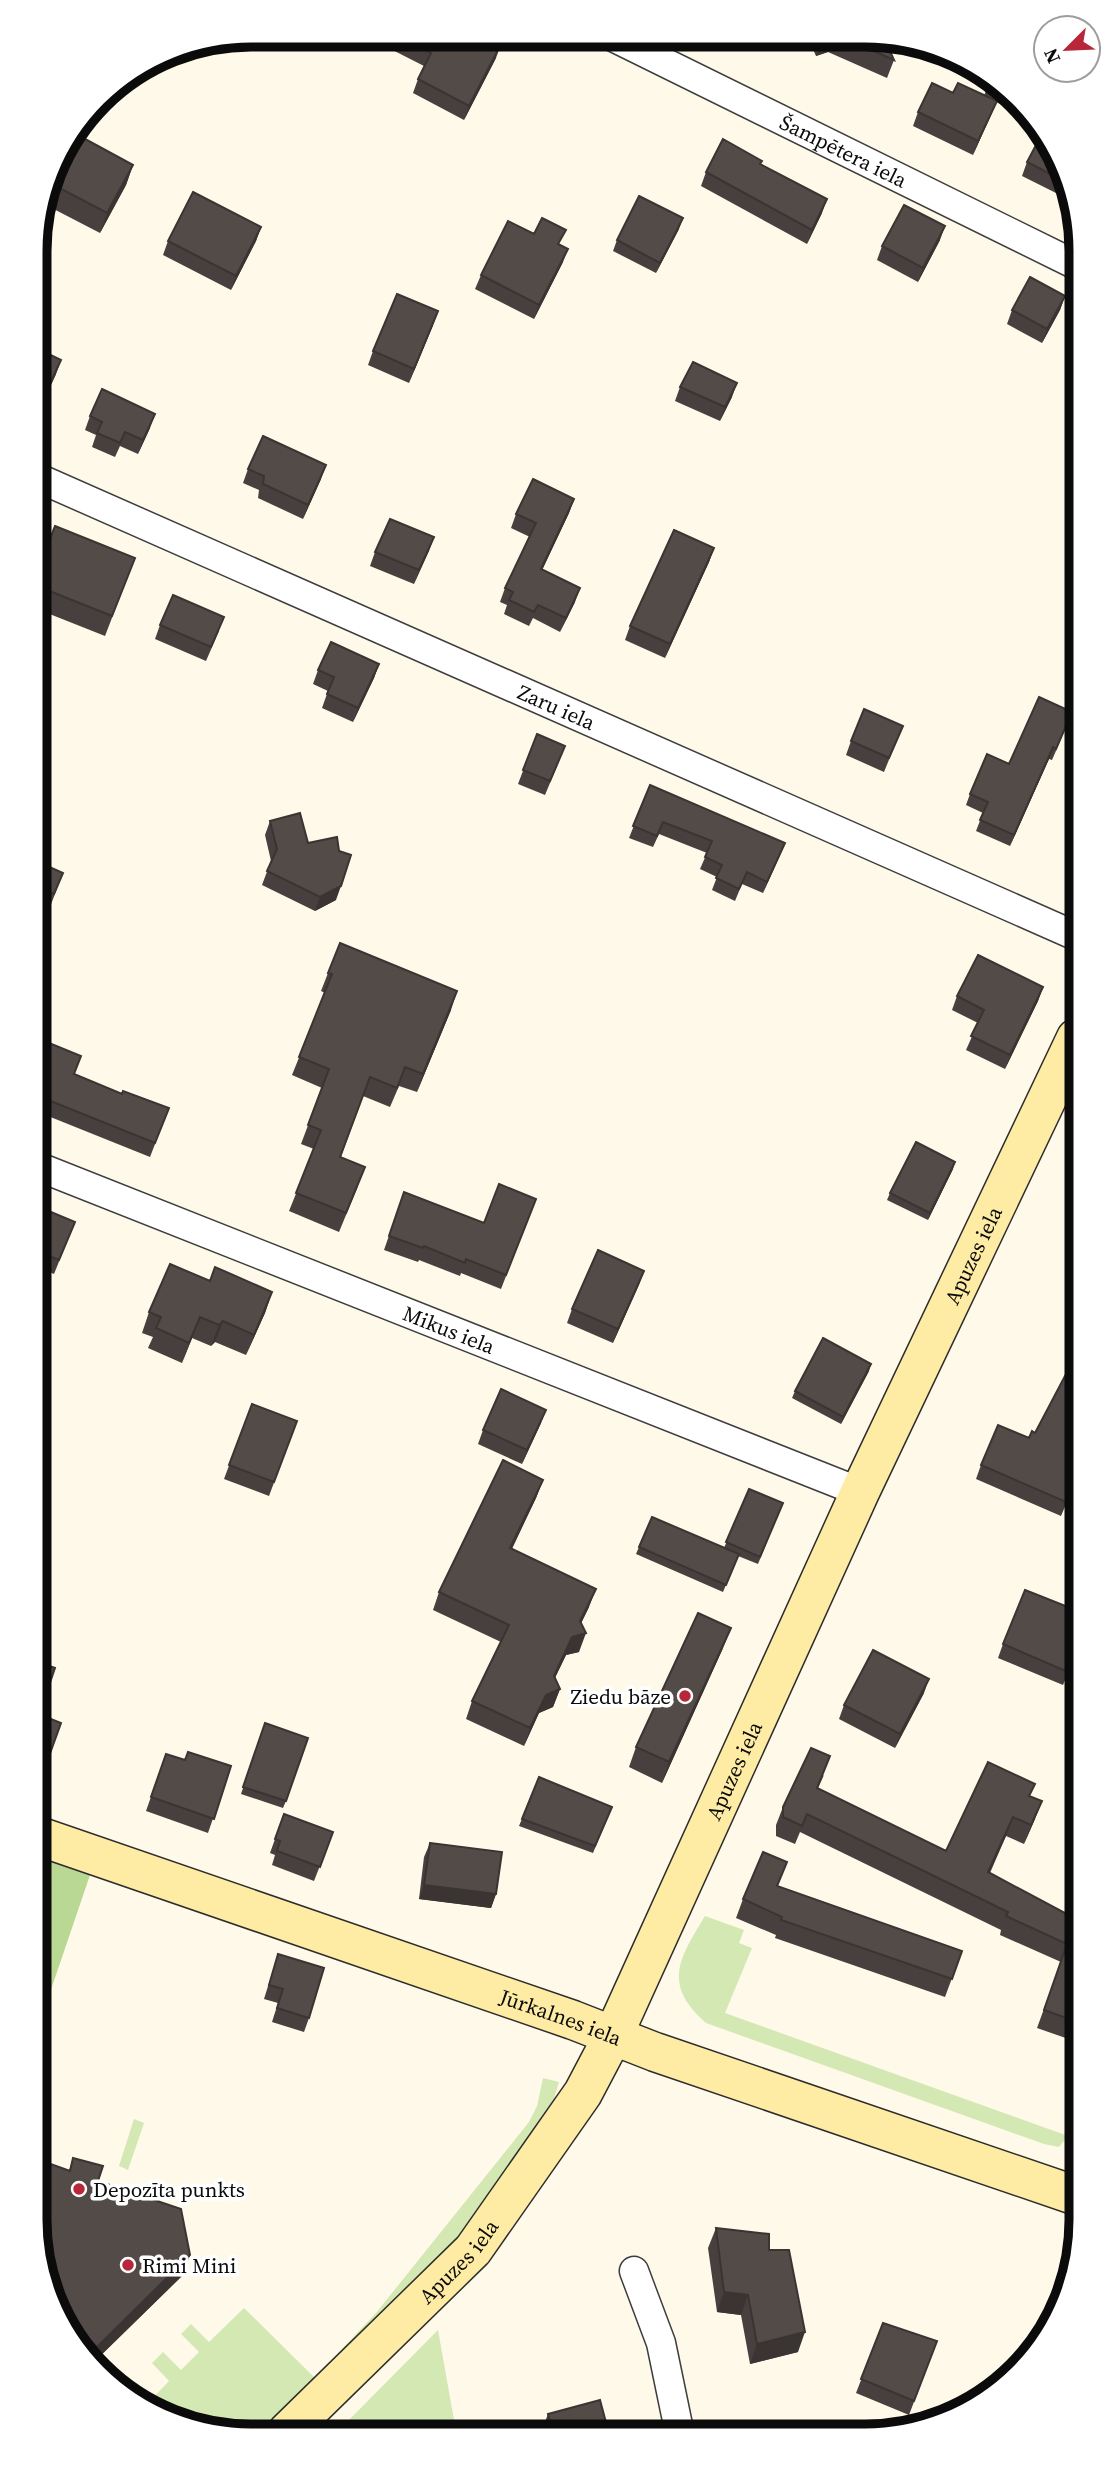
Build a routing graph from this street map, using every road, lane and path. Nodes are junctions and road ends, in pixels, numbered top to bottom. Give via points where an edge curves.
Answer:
1 (634, 47) edge
2 (1069, 262) edge
3 (48, 482) edge
4 (1069, 933) edge
5 (1069, 1054) edge
6 (48, 1170) edge
7 (860, 1492) junction
8 (47, 1839) edge
9 (613, 2036) junction
10 (1068, 2193) edge
11 (634, 2271) dead end
12 (295, 2424) edge
13 (679, 2424) edge

1 - 2 street, Šampētera iela
3 - 4 street, Zaru iela
5 - 7 street, Apuzes iela
6 - 7 street, Mikus iela
7 - 9 street, Apuzes iela
8 - 9 street, Jūrkalnes iela
9 - 10 street, Jūrkalnes iela
9 - 12 street, Apuzes iela via 583,2093 473,2250
11 - 13 street via 661,2343

